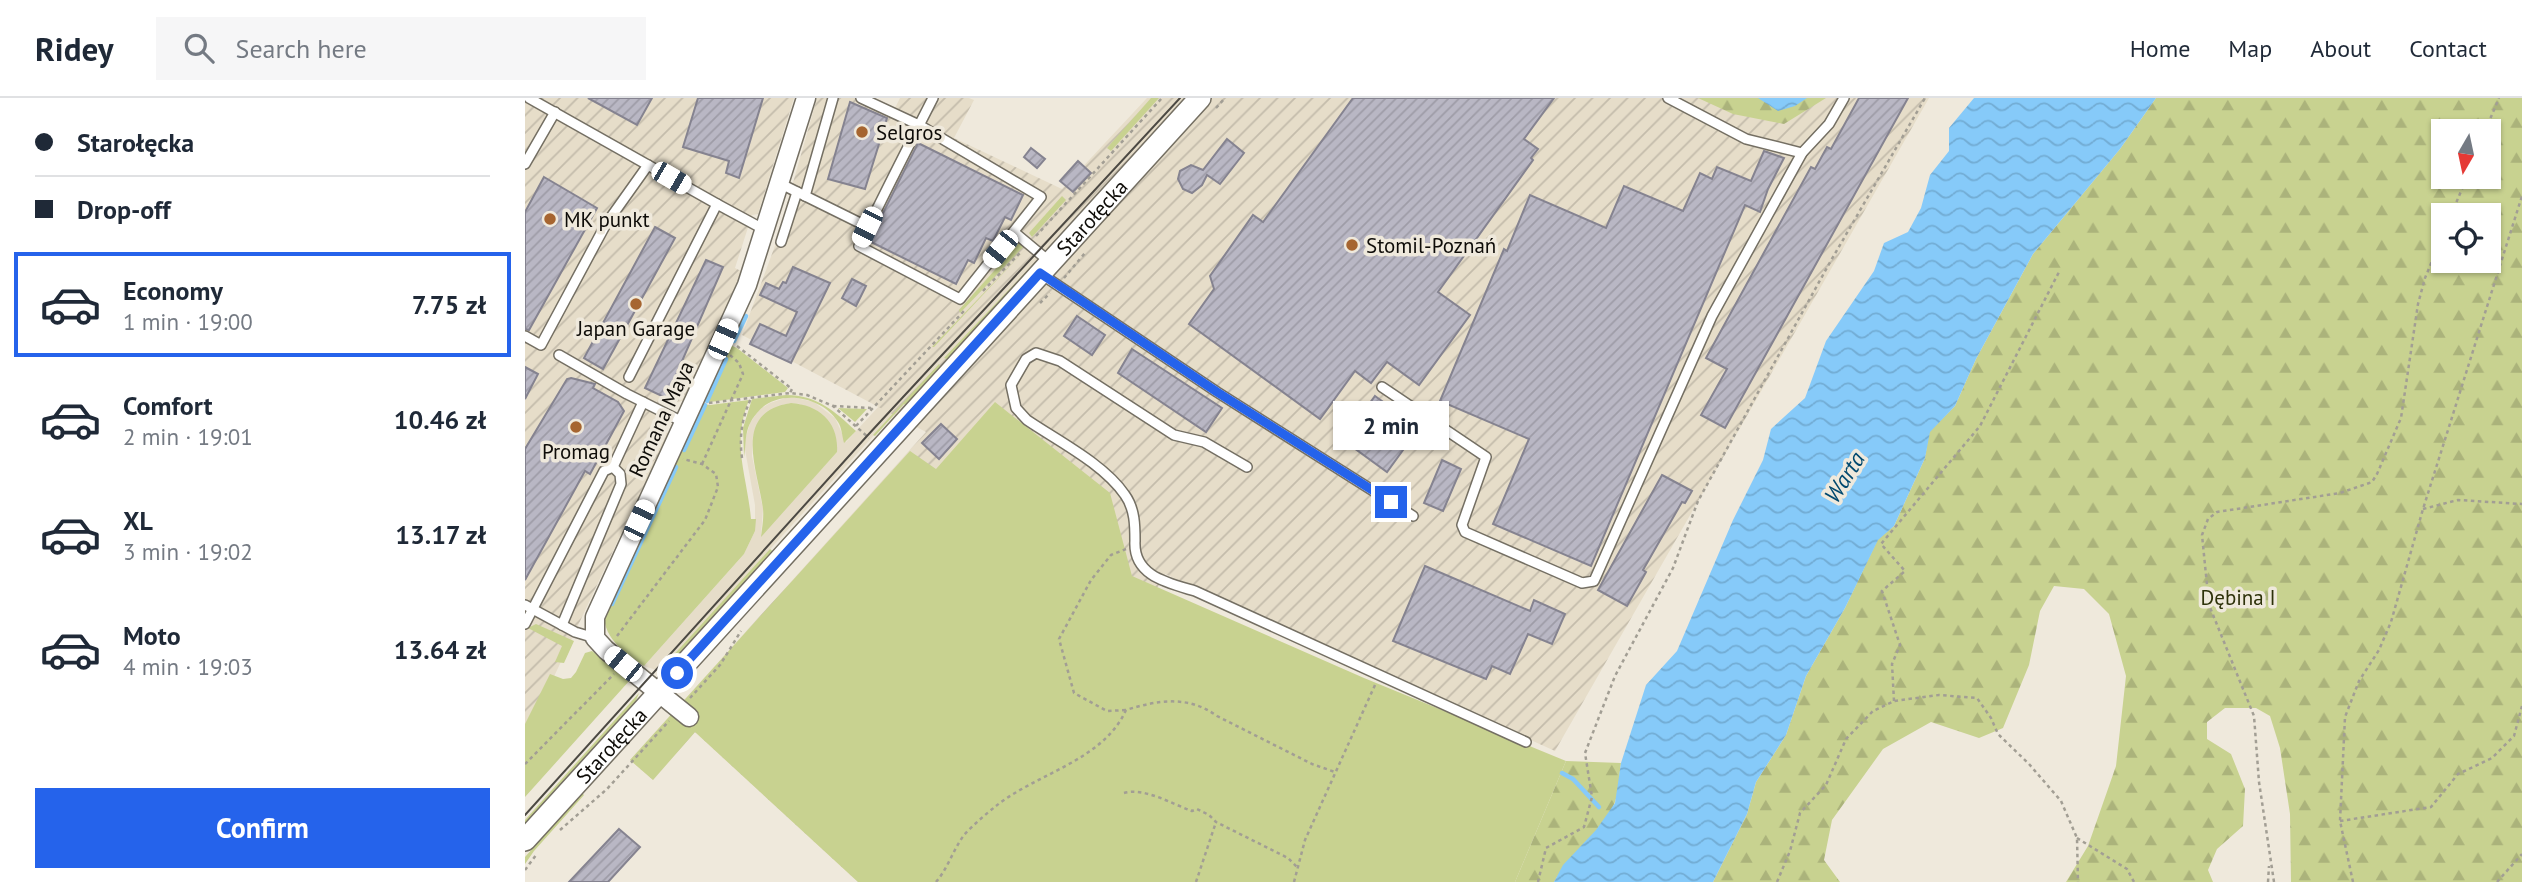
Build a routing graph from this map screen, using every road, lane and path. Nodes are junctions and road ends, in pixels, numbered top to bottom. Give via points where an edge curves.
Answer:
1 (529, 98) edge
2 (806, 98) edge
3 (833, 98) edge
4 (861, 98) edge
5 (933, 98) edge
6 (1162, 98) edge
7 (1200, 98) edge
8 (1668, 98) edge
9 (1844, 98) edge
10 (1925, 98) edge
11 (2499, 98) edge
12 (555, 112) junction
13 (2491, 119) edge
14 (919, 125) junction
15 (1802, 153) junction
16 (525, 164) edge
17 (648, 165) junction
18 (781, 184) junction
19 (801, 194) junction
20 (2522, 198) edge
21 (717, 204) junction
22 (867, 227) junction
23 (766, 231) junction
24 (1014, 232) junction
25 (782, 242) dead end
26 (1028, 244) junction
27 (2431, 264) edge
28 (1045, 267) junction
29 (2060, 270) dead end
30 (981, 293) dead end
31 (971, 303) dead end
32 (525, 335) edge
33 (721, 344) junction
34 (559, 355) dead end
35 (629, 377) dead end
36 (1382, 387) dead end
37 (790, 393) junction
38 (751, 398) junction
39 (695, 400) junction
40 (732, 401) junction
41 (643, 402) junction
42 (833, 406) junction
43 (873, 408) junction
44 (685, 422) junction
45 (671, 453) junction
46 (742, 458) dead end
47 (702, 464) junction
48 (613, 467) junction
49 (1247, 467) dead end
50 (2522, 504) edge
51 (2423, 509) junction
52 (1413, 516) dead end
53 (1134, 545) junction
54 (529, 607) edge
55 (746, 621) dead end
56 (525, 624) edge
57 (562, 625) junction
58 (601, 644) junction
59 (623, 664) junction
60 (1379, 677) junction
61 (659, 693) junction
62 (1894, 701) junction
63 (2522, 706) edge
64 (1126, 710) junction
65 (684, 713) junction
66 (1526, 742) dead end
67 (525, 764) edge
68 (1335, 772) junction
69 (1124, 793) dead end
70 (2340, 821) junction
71 (1216, 822) junction
72 (2077, 838) junction
73 (534, 841) edge
74 (2522, 854) edge
75 (2270, 862) junction
76 (1297, 867) junction
77 (525, 870) edge
78 (936, 882) edge
79 (1196, 882) edge
80 (1294, 882) edge
81 (1538, 882) edge
82 (1777, 882) edge
83 (2078, 882) edge
84 (2134, 882) edge
85 (2268, 882) edge
86 (2274, 882) edge
87 (2353, 882) edge
88 (2497, 882) edge

1 - 12 lane
2 - 18 street, Romana Maya
3 - 19 lane
4 - 14 lane
5 - 14 lane
6 - 26 path
7 - 28 street, Starołęcka
8 - 15 lane via 1746,139
9 - 15 lane via 1829,124
10 - 81 path via 1698,501 1673,568 1615,676 1585,753 1592,797 1584,827 1546,848
11 - 13 path
12 - 16 lane
12 - 17 lane
14 - 22 lane
14 - 24 lane via 1041,197
15 - 36 lane via 1712,316 1594,581 1582,583 1465,532 1462,525 1486,457
17 - 21 lane
17 - 32 lane via 606,224 541,345
18 - 19 lane
18 - 23 street, Romana Maya
19 - 22 lane
19 - 25 lane
20 - 51 path
21 - 23 lane
21 - 35 lane
22 - 24 lane via 859,246 960,299
23 - 33 street, Romana Maya
24 - 26 lane
26 - 28 lane
26 - 30 path
27 - 75 path via 2418,304 2401,418 2372,482 2340,493 2217,512 2204,526 2209,605 2254,716
28 - 52 lane via 1217,392
28 - 61 street, Starołęcka
29 - 62 path via 1980,426 1881,544 1905,571 1882,591 1900,645 1892,664
31 - 43 path
33 - 37 path via 738,346 792,389
33 - 39 street, Romana Maya
33 - 40 path via 743,374
34 - 41 lane
37 - 38 path
37 - 42 path
38 - 40 path
38 - 46 path via 740,436
39 - 40 path via 711,404
39 - 44 street, Romana Maya
40 - 47 path
41 - 44 lane
41 - 48 lane
42 - 43 path
42 - 43 path via 856,426
44 - 45 street, Romana Maya
45 - 47 path
45 - 58 street, Romana Maya via 597,610
47 - 58 path via 716,474 717,487 705,520
48 - 54 lane via 604,471
48 - 57 lane via 621,484
49 - 53 lane via 1205,442 1174,435 1060,360 1036,353 1025,359 1011,385 1016,408 1110,477 1127,498 1136,525
50 - 51 path via 2458,500
51 - 70 path via 2391,622 2345,717
53 - 60 lane via 1140,566 1151,575
53 - 64 path via 1111,555 1091,580 1059,639 1074,693 1107,710
54 - 56 lane
54 - 57 lane
55 - 65 path
57 - 58 lane
58 - 59 street
59 - 61 street
59 - 67 path
60 - 66 lane
60 - 68 path
61 - 65 street
61 - 73 street, Starołęcka
62 - 72 path via 1939,695 1977,698 1998,734 2061,801
62 - 82 path via 1873,711 1846,739 1826,785 1800,813
63 - 70 path via 2514,736 2492,758 2458,774 2431,807
64 - 68 path via 1163,701 1203,706
64 - 78 path via 1122,720 1080,760 1044,775 997,805 965,835
65 - 73 path via 607,789
68 - 76 path
69 - 71 path via 1141,792 1197,809
70 - 87 path
71 - 76 path
71 - 79 path
72 - 83 path
72 - 84 path via 2127,869
73 - 77 path
74 - 88 path
75 - 85 path
75 - 86 path
76 - 80 path

